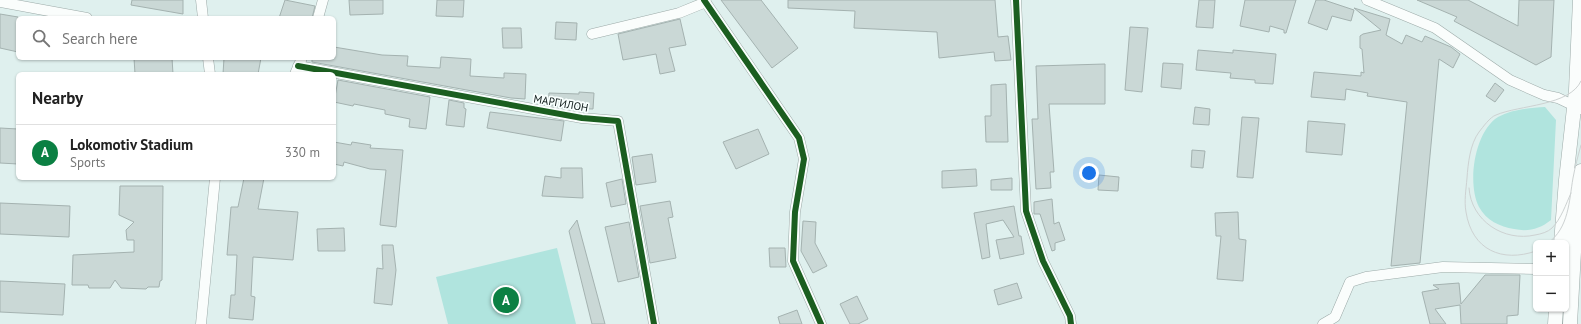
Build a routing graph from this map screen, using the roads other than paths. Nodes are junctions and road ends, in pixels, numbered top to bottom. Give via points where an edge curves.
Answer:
1 (201, 0) edge
2 (323, 0) edge
3 (1016, 0) edge
4 (1367, 0) edge
5 (1580, 0) edge
6 (705, 1) edge
7 (0, 2) edge
8 (76, 16) edge
9 (203, 16) edge
10 (319, 16) edge
11 (592, 34) dead end
12 (208, 60) edge
13 (299, 66) edge
14 (210, 72) edge
15 (332, 72) edge
16 (336, 73) edge
17 (1578, 108) edge
18 (1576, 128) edge
19 (1581, 171) edge
20 (216, 180) edge
21 (1561, 240) edge
22 (1533, 269) edge
23 (1570, 270) edge
24 (1556, 312) edge
25 (201, 324) edge
26 (654, 324) edge
27 (821, 324) edge
28 (1071, 324) edge
29 (1322, 324) edge
30 (1555, 324) edge
31 (1570, 324) edge

1 - 9 street
2 - 10 street
3 - 28 street via 1026,210 1043,261 1070,316
4 - 17 street via 1435,28 1510,80
5 - 17 main road
6 - 11 street via 679,13
6 - 27 street via 799,138 804,159 795,212 793,261
7 - 8 street
12 - 14 street
13 - 15 street, МАРГИЛОН
16 - 26 street, МАРГИЛОН via 582,118 618,121
17 - 18 main road
18 - 21 main road
19 - 23 main road
20 - 25 street
22 - 29 street via 1442,267 1366,277 1350,282 1335,317
23 - 31 main road
24 - 30 main road

